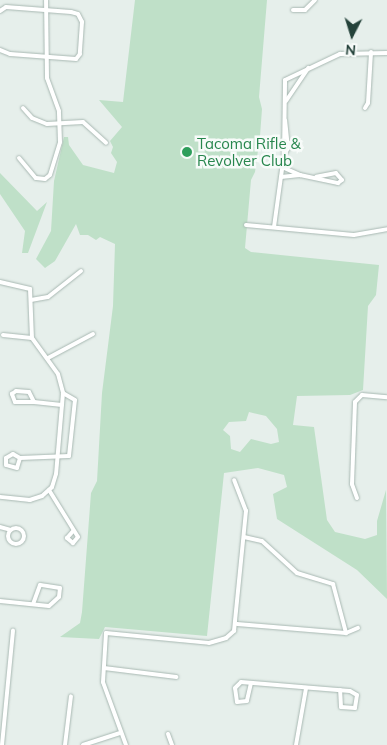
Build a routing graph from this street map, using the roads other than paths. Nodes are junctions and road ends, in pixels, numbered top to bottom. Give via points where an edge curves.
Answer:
1 (46, 0) edge
2 (315, 0) edge
3 (1, 10) edge
4 (46, 10) junction
5 (293, 10) dead end
6 (0, 50) edge
7 (371, 52) junction
8 (387, 52) edge
9 (46, 56) junction
10 (310, 66) junction
11 (286, 101) junction
12 (23, 108) dead end
13 (364, 108) dead end
14 (61, 124) junction
15 (106, 144) dead end
16 (19, 158) dead end
17 (282, 167) junction
18 (300, 175) junction
19 (281, 177) junction
20 (316, 177) junction
21 (246, 225) dead end
22 (274, 227) junction
23 (387, 229) edge
24 (81, 272) dead end
25 (0, 282) edge
26 (31, 300) junction
27 (93, 334) dead end
28 (3, 335) dead end
29 (32, 338) junction
30 (48, 358) junction
31 (63, 393) junction
32 (387, 397) edge
33 (34, 402) junction
34 (62, 405) junction
35 (20, 458) junction
36 (57, 458) junction
37 (234, 480) dead end
38 (49, 490) junction
39 (0, 498) edge
40 (357, 498) dead end
41 (0, 527) edge
42 (11, 530) junction
43 (73, 531) dead end
44 (244, 537) junction
45 (0, 601) edge
46 (33, 604) junction
47 (237, 624) junction
48 (358, 628) dead end
49 (12, 631) dead end
50 (346, 633) junction
51 (104, 668) junction
52 (176, 677) dead end
53 (250, 683) junction
54 (306, 688) junction
55 (340, 690) junction
56 (70, 696) dead end
57 (119, 733) junction
58 (168, 734) dead end
59 (2, 745) edge
60 (65, 745) edge
61 (83, 745) edge
62 (126, 745) edge
63 (172, 745) edge
64 (296, 745) edge

1 - 4 street
2 - 5 street via 304,10
3 - 4 street
4 - 9 street
4 - 9 street via 79,15 82,25 76,58
6 - 9 street
7 - 8 street
7 - 10 street via 340,54
7 - 13 street via 368,103
9 - 14 street via 48,84
10 - 11 street
10 - 11 street via 285,80
11 - 17 street
12 - 14 street via 38,121
14 - 15 street via 83,122
14 - 16 street via 60,142 50,175 45,179 36,178
17 - 18 street
17 - 19 street
18 - 19 street
18 - 20 street
19 - 22 street
20 - 20 street via 333,183 342,180 336,173
21 - 22 street
22 - 23 street via 360,235
24 - 26 street via 48,297
25 - 26 street via 30,289
26 - 29 street
27 - 30 street via 82,336
28 - 29 street
29 - 30 street
30 - 31 street via 61,379
31 - 34 street
31 - 36 street via 73,398 74,408 69,456
32 - 40 street via 362,395 355,402 352,484
33 - 33 street via 29,392 16,390 12,394 15,402
33 - 34 street
34 - 36 street
35 - 35 street via 17,468 6,465 10,454
35 - 36 street
36 - 38 street via 55,478
37 - 44 street via 246,506
38 - 39 street via 30,500
38 - 43 street
41 - 42 street
42 - 42 street via 21,532 21,543 12,542 8,534
44 - 47 street
44 - 50 street via 262,542 296,573 334,584
45 - 46 street
46 - 46 street via 40,585 60,588 60,596 51,605
47 - 50 street
47 - 51 street via 230,635 214,642 106,633
48 - 50 street
49 - 59 street
51 - 52 street
51 - 57 street via 106,693
53 - 53 street via 247,701 237,702 237,684
53 - 54 street
54 - 55 street
54 - 64 street
55 - 55 street via 356,693 355,708 340,707
56 - 60 street
57 - 61 street
57 - 62 street
58 - 63 street

